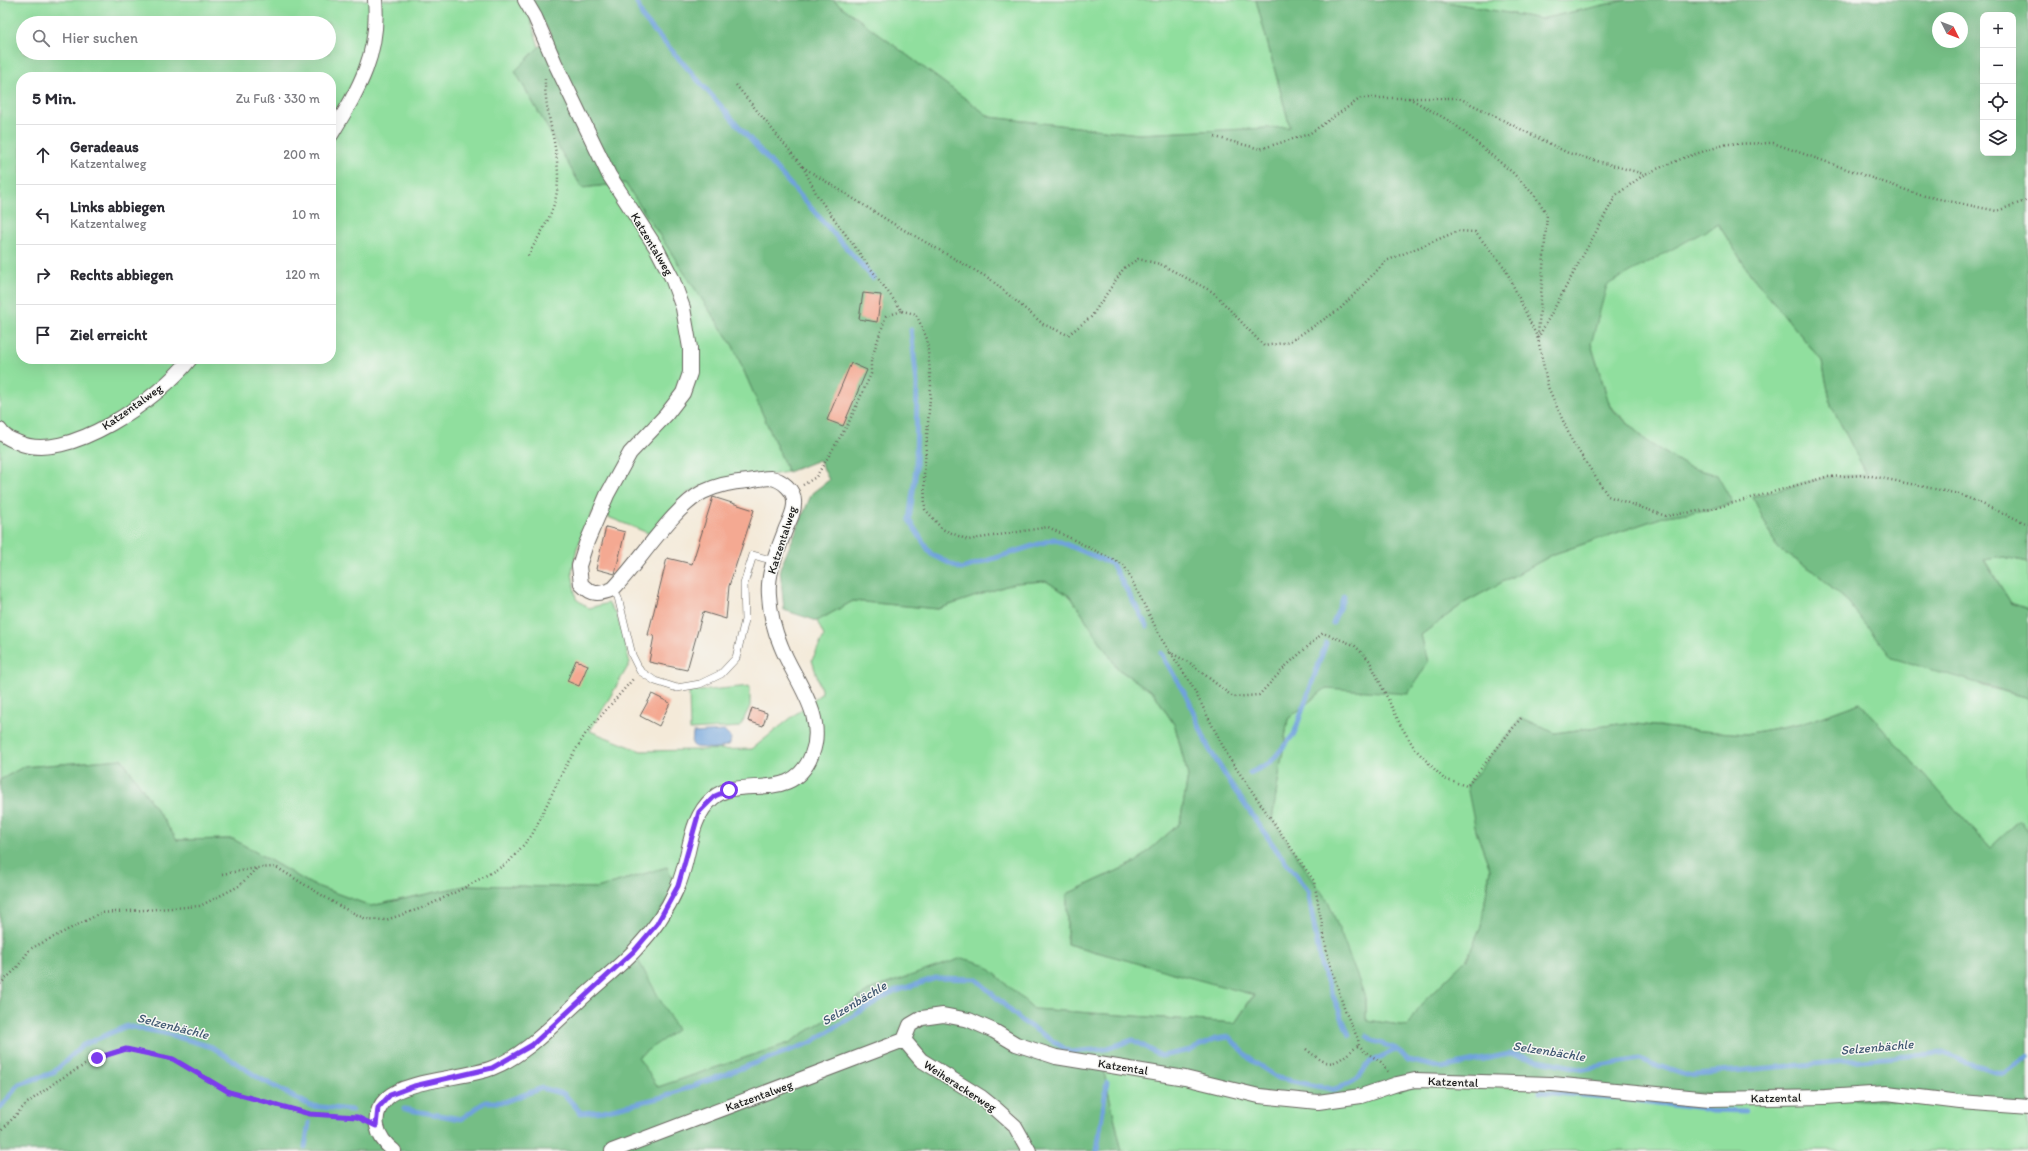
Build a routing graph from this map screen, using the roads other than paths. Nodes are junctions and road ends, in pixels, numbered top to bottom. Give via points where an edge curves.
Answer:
1 (375, 0) edge
2 (525, 0) edge
3 (336, 126) edge
4 (185, 364) edge
5 (0, 430) edge
6 (774, 561) junction
7 (613, 589) junction
8 (904, 1040) junction
9 (2028, 1106) edge
10 (394, 1151) edge
11 (612, 1151) edge
12 (1029, 1151) edge

1 - 3 street via 377,20 370,63 355,95
2 - 7 street, Katzentalweg via 609,175 657,249 672,278 683,308 690,348 690,372 683,392 666,415 630,453 607,495 586,544 579,566 581,584 589,592 602,593
4 - 5 street, Katzentalweg via 156,393 112,424 83,438 41,448 24,446 4,436
6 - 7 street, Katzentalweg via 793,512 795,502 792,491 772,478 731,482 704,491 688,502
6 - 7 lane via 753,555 744,584 745,620 736,658 721,674 700,684 677,688 655,682 640,671 632,655 618,597
6 - 10 street, Katzentalweg via 768,594 772,619 781,647 811,705 815,723 816,741 806,767 792,780 769,787 729,790 715,796 699,812 678,886 657,924 634,951 532,1045 492,1068 414,1086 390,1095 378,1108 376,1126 379,1136
8 - 9 street, Katzental via 910,1025 922,1018 943,1015 969,1020 1016,1044 1056,1058 1185,1078 1258,1096 1318,1102 1361,1096 1415,1080 1552,1084 1710,1099 1887,1093 1960,1102
8 - 11 street, Katzentalweg
8 - 12 street, Weiherackerweg via 921,1060 996,1109 1015,1126

